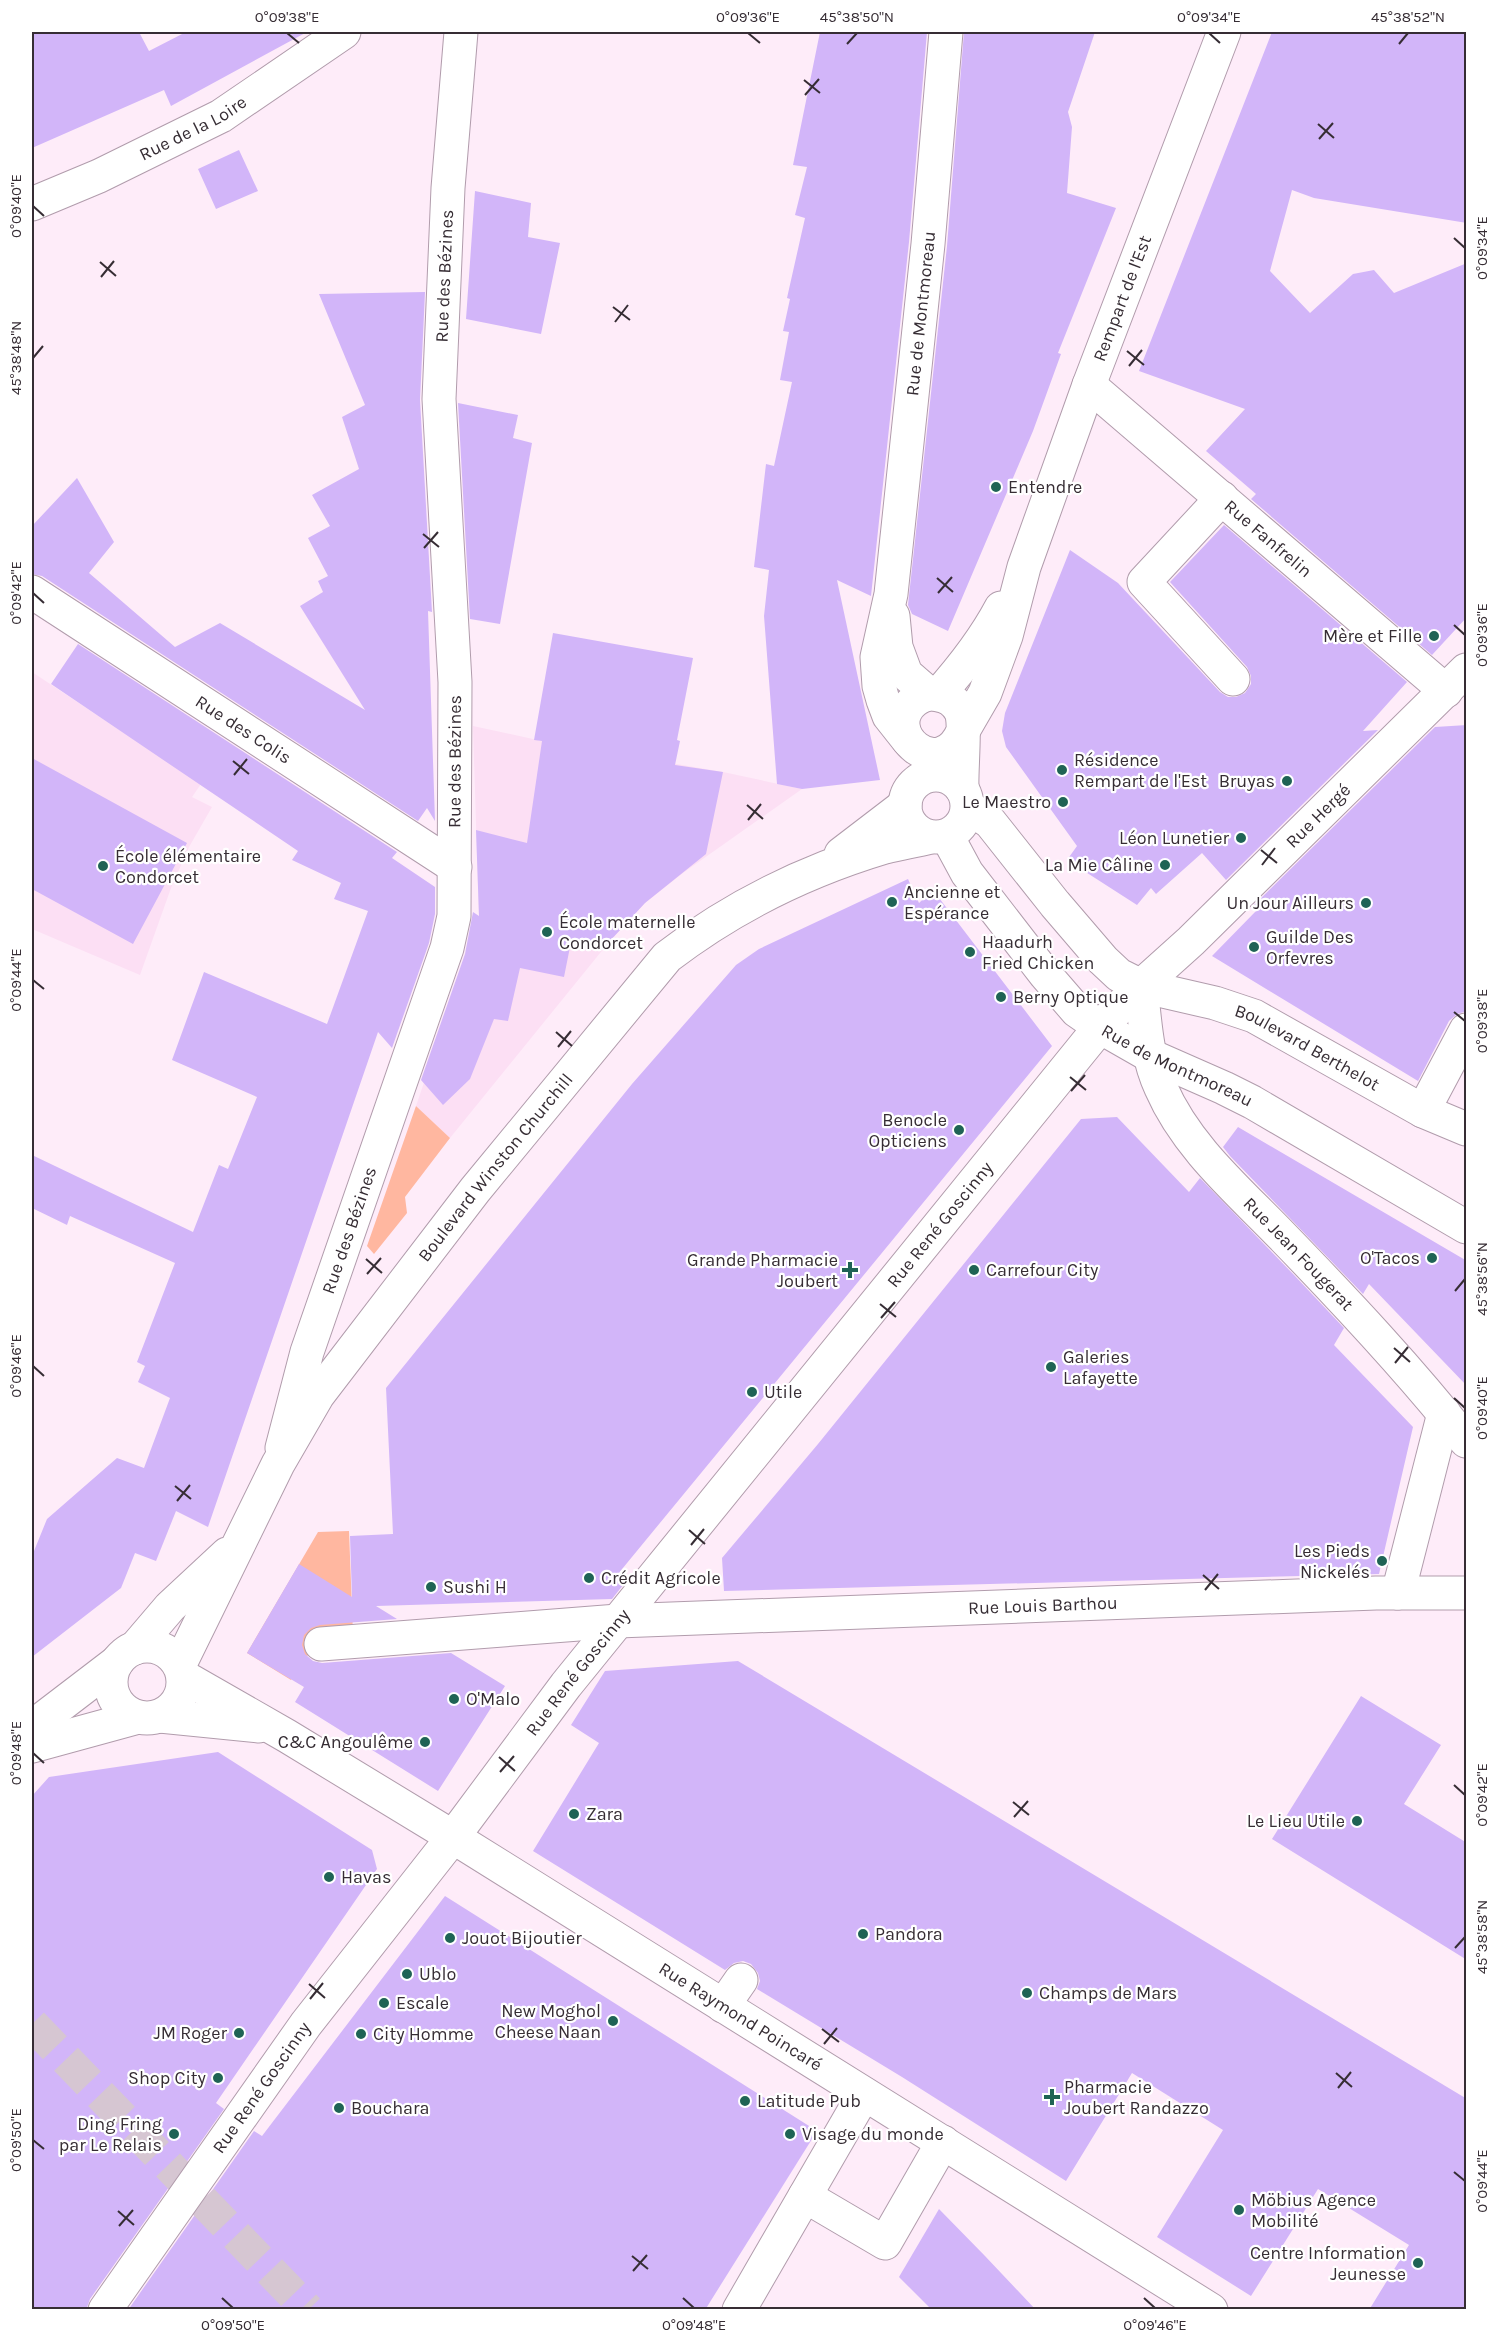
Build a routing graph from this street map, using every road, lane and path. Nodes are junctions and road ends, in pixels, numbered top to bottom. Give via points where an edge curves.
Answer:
1 (344, 32) edge
2 (461, 32) edge
3 (946, 32) edge
4 (1224, 32) edge
5 (32, 204) edge
6 (1089, 385) junction
7 (1222, 498) junction
8 (1024, 567) junction
9 (32, 592) edge
10 (891, 594) junction
11 (1233, 679) dead end
12 (1456, 681) edge
13 (934, 694) junction
14 (963, 731) junction
15 (908, 740) junction
16 (908, 797) junction
17 (965, 798) junction
18 (939, 836) junction
19 (455, 867) junction
20 (826, 867) junction
21 (1141, 986) junction
22 (1100, 1027) junction
23 (1467, 1030) edge
24 (1149, 1055) junction
25 (1423, 1111) junction
26 (1467, 1129) edge
27 (1467, 1227) edge
28 (1444, 1413) junction
29 (1467, 1441) edge
30 (278, 1464) junction
31 (239, 1542) junction
32 (1398, 1593) junction
33 (1467, 1593) edge
34 (618, 1621) junction
35 (321, 1644) dead end
36 (126, 1655) junction
37 (182, 1671) junction
38 (149, 1716) junction
39 (32, 1726) edge
40 (270, 1727) junction
41 (32, 1746) edge
42 (453, 1837) junction
43 (741, 1980) dead end
44 (723, 2006) junction
45 (864, 2094) junction
46 (943, 2142) junction
47 (805, 2196) junction
48 (105, 2310) edge
49 (739, 2310) edge
50 (1211, 2310) edge

1 - 5 street, Rue de la Loire via 221,116
2 - 19 street, Rue des Bézines via 448,188 439,399 455,682
3 - 10 street, Rue de Montmoreau
4 - 6 street, Rempart de l'Est
6 - 7 street, Rue Fanfrelin
6 - 8 street, Rempart de l'Est
7 - 11 street via 1144,582
7 - 12 street, Rue Fanfrelin via 1384,637
8 - 13 street, Rempart de l'Est via 988,632 957,674
8 - 14 street, Rempart de l'Est via 985,693
9 - 19 street, Rue des Colis
10 - 13 street, Rue de Montmoreau via 896,647 906,674
10 - 15 street, Rue de Montmoreau via 877,657 879,686 889,716
12 - 21 street, Rue Hergé
13 - 14 street via 955,703 964,721
13 - 15 street via 920,697 906,711 903,720
14 - 15 street via 959,740 943,753 933,755 923,753
14 - 17 street
15 - 16 street
16 - 17 street via 917,780 937,775 956,782
16 - 18 street via 907,819 912,828 921,834
16 - 20 street, Boulevard Winston Churchill
17 - 18 street via 961,825
17 - 21 street, Boulevard Berthelot via 990,822 1103,960 1119,975
18 - 20 street, Boulevard Winston Churchill via 886,847
18 - 22 street, Rue de Montmoreau via 1045,974 1077,1011
19 - 30 street, Rue des Bézines via 454,916 447,948 307,1352
20 - 30 street, Boulevard Winston Churchill via 745,904 667,957 475,1190 376,1318 318,1395
21 - 22 street, Rue Hergé
21 - 24 street, Rue Jean Fougerat
21 - 25 street, Boulevard Berthelot via 1254,1016
22 - 24 street, Rue de Montmoreau
22 - 34 street, Rue René Goscinny
23 - 25 street
24 - 27 street, Rue de Montmoreau via 1252,1102
24 - 28 street, Rue Jean Fougerat via 1176,1118 1194,1144
25 - 26 street, Boulevard Berthelot
28 - 29 street, Rue Jean Fougerat
28 - 32 street
30 - 31 street, Boulevard Winston Churchill
31 - 36 street, Boulevard Winston Churchill
31 - 37 street, Boulevard Winston Churchill
32 - 33 street, Rue Louis Barthou
32 - 34 street, Rue Louis Barthou
34 - 35 street, Rue Louis Barthou
34 - 42 street, Rue René Goscinny
36 - 37 street via 155,1646 165,1650
36 - 38 street via 111,1683 114,1695 127,1712
36 - 39 street, Boulevard Winston Churchill
37 - 38 street via 183,1690 178,1701 170,1710
37 - 40 street, Rue Raymond Poincaré
38 - 40 street, Rue Raymond Poincaré
38 - 41 street
40 - 42 street, Rue Raymond Poincaré
42 - 44 street, Rue Raymond Poincaré
42 - 48 street, Rue René Goscinny via 306,2025
43 - 44 street
44 - 45 street, Rue Raymond Poincaré
45 - 46 street, Rue Raymond Poincaré
45 - 47 street
46 - 47 street via 885,2243
46 - 50 street, Rue Raymond Poincaré
47 - 49 street

